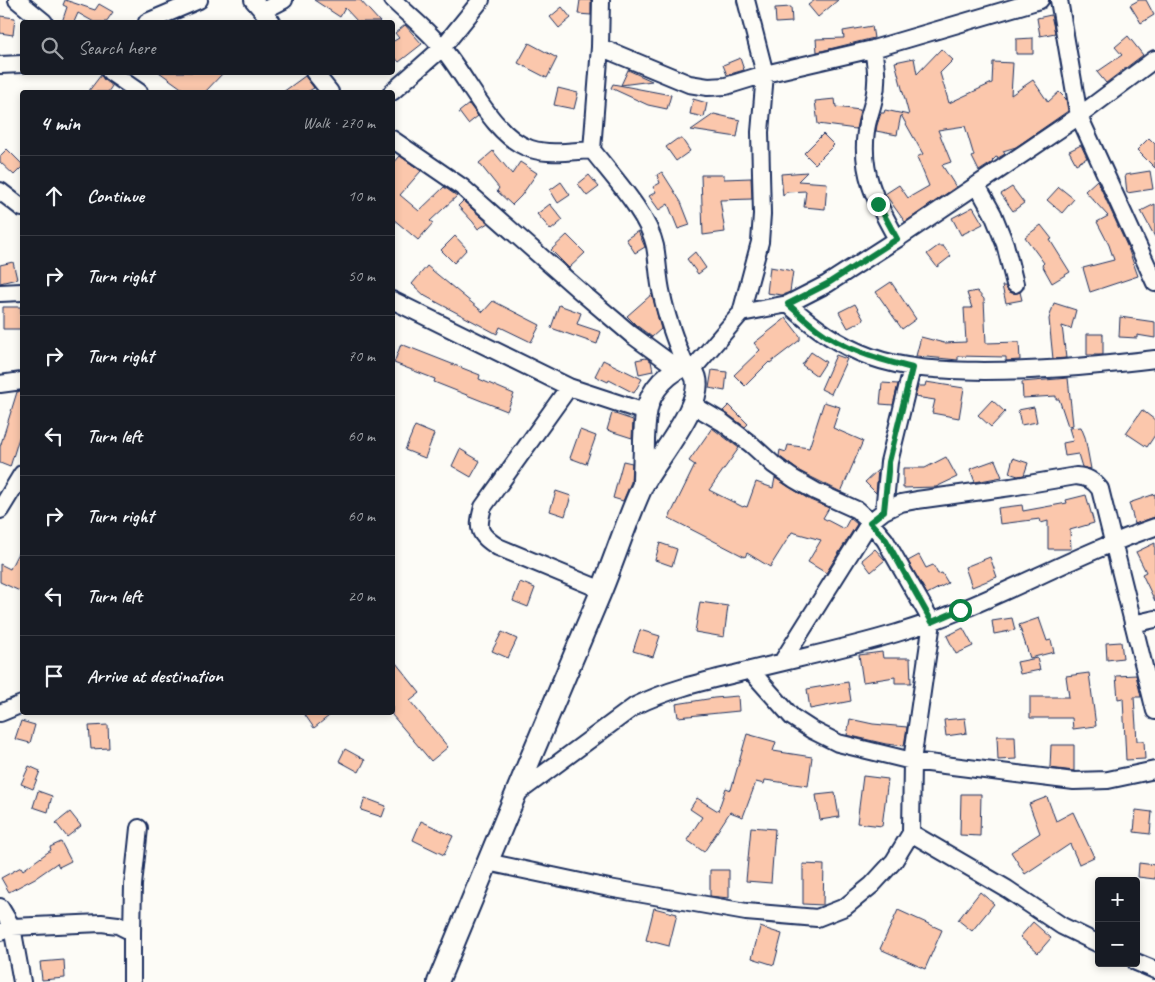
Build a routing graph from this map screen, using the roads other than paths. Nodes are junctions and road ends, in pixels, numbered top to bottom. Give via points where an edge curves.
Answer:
1 (17, 0) edge
2 (199, 0) edge
3 (284, 0) edge
4 (393, 0) edge
5 (481, 0) edge
6 (601, 0) edge
7 (746, 0) edge
8 (1040, 0) edge
9 (1059, 0) edge
10 (263, 11) edge
11 (42, 20) edge
12 (152, 20) edge
13 (600, 47) junction
14 (442, 48) junction
15 (873, 49) junction
16 (1155, 59) edge
17 (20, 64) edge
18 (0, 65) edge
19 (765, 74) junction
20 (114, 75) edge
21 (316, 75) edge
22 (136, 90) edge
23 (328, 90) edge
24 (394, 90) edge
25 (1079, 116) junction
26 (395, 141) edge
27 (592, 150) junction
28 (977, 185) junction
29 (0, 191) edge
30 (20, 206) edge
31 (897, 239) junction
32 (1155, 282) edge
33 (1015, 284) dead end
34 (0, 292) edge
35 (20, 292) edge
36 (395, 301) edge
37 (788, 304) junction
38 (741, 313) junction
39 (1155, 359) edge
40 (685, 368) junction
41 (912, 368) junction
42 (20, 381) edge
43 (0, 384) edge
44 (569, 387) junction
45 (693, 405) junction
46 (645, 412) junction
47 (20, 477) edge
48 (643, 485) junction
49 (0, 510) edge
50 (884, 511) junction
51 (870, 522) junction
52 (1155, 527) edge
53 (1113, 543) junction
54 (602, 590) junction
55 (1155, 620) edge
56 (932, 622) junction
57 (1133, 624) junction
58 (782, 662) junction
59 (750, 670) junction
60 (20, 705) edge
61 (1155, 711) edge
62 (0, 713) edge
63 (912, 761) junction
64 (1155, 770) edge
65 (515, 795) junction
66 (139, 828) dead end
67 (911, 833) junction
68 (487, 862) junction
69 (0, 907) edge
70 (6, 929) edge
71 (132, 932) junction
72 (1095, 942) edge
73 (1140, 964) edge
74 (1155, 970) edge
75 (22, 982) edge
76 (132, 982) edge
77 (438, 982) edge

1 - 11 street
2 - 12 street
3 - 10 street
4 - 14 street
5 - 14 street
6 - 13 street
7 - 19 street
8 - 15 street
9 - 25 street
13 - 19 street via 689,84 726,86
13 - 27 street
14 - 24 street
14 - 27 street via 491,118 513,140 531,149 553,152
15 - 19 street
15 - 31 street via 877,83 866,130 866,174
16 - 25 street
17 - 18 street
19 - 38 street via 760,132 760,242
20 - 22 street
21 - 23 street
25 - 28 street
25 - 32 street
26 - 40 street via 462,187 632,335
27 - 40 street via 646,225 654,245 668,321
28 - 31 street
28 - 33 street via 1005,244
29 - 30 street
31 - 37 street via 827,284
34 - 35 street
36 - 44 street
37 - 38 street
37 - 41 street via 818,330 844,346
38 - 40 street
39 - 41 street via 1100,366 1006,371
40 - 45 street via 697,382
40 - 46 street via 656,388
41 - 50 street via 889,462
42 - 43 street
44 - 46 street
44 - 54 street via 483,507 479,523 488,541 498,547
45 - 48 street
45 - 51 street via 722,422 794,479 857,510
46 - 48 street
47 - 49 street
48 - 54 street
50 - 51 street
50 - 53 street via 917,500 1084,477 1094,481 1100,489
51 - 56 street via 886,540
51 - 58 street
52 - 53 street
53 - 56 street
53 - 57 street
54 - 65 street
55 - 57 street
56 - 58 street
56 - 63 street
57 - 61 street
58 - 59 street
59 - 63 street via 792,717 812,730 838,743
59 - 65 street via 678,689 635,706
60 - 62 street
63 - 64 street via 1074,781 1108,780
63 - 67 street
65 - 68 street
66 - 71 street
67 - 68 street via 894,862 872,885 845,907 817,918 736,910
67 - 72 street via 1007,889 1062,926
68 - 77 street
69 - 70 street
70 - 71 street via 101,924 118,925
70 - 75 street
71 - 76 street
73 - 74 street

